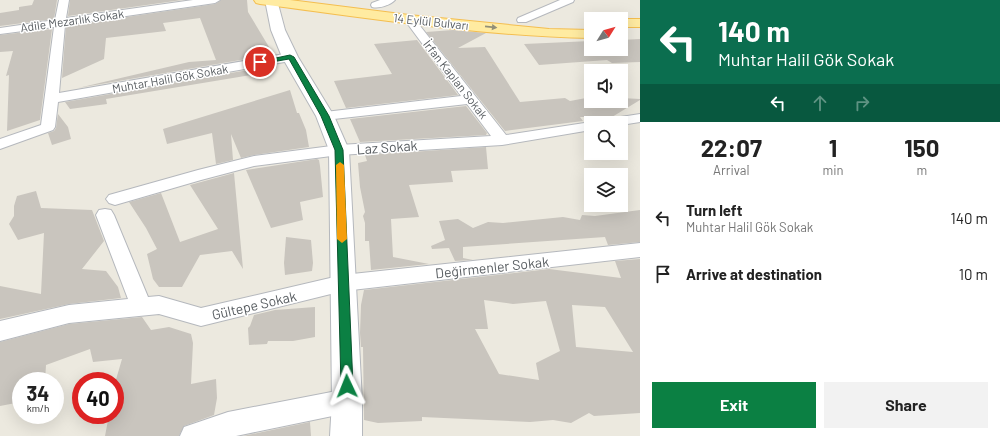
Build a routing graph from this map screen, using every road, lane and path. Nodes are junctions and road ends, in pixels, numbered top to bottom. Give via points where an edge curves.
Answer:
1 (64, 0) edge
2 (215, 0) edge
3 (255, 0) edge
4 (268, 0) edge
5 (332, 0) edge
6 (390, 0) edge
7 (569, 0) edge
8 (376, 5) junction
9 (409, 19) junction
10 (522, 20) junction
11 (60, 22) junction
12 (584, 23) edge
13 (628, 23) edge
14 (640, 23) edge
15 (0, 30) edge
16 (278, 30) junction
17 (584, 34) edge
18 (628, 34) edge
19 (640, 34) edge
20 (290, 57) junction
21 (50, 99) junction
22 (472, 99) junction
23 (325, 116) junction
24 (640, 118) edge
25 (628, 120) edge
26 (584, 127) edge
27 (502, 140) junction
28 (0, 144) edge
29 (339, 150) junction
30 (640, 250) edge
31 (343, 283) junction
32 (142, 307) junction
33 (0, 331) edge
34 (347, 401) junction
35 (193, 436) edge
36 (346, 436) edge

1 - 11 street
2 - 11 street, Adile Mezarlık Sokak
3 - 16 street
4 - 9 main road, 14 Eylül Bulvarı
4 - 16 street
5 - 8 main road, 14 Eylül Bulvarı
6 - 8 street
7 - 10 street
8 - 10 main road, 14 Eylül Bulvarı
9 -> 17 main road, 14 Eylül Bulvarı via 549,33
9 - 22 street, İrfan Kaplan Sokak
10 - 12 main road, 14 Eylül Bulvarı
11 - 15 street, Adile Mezarlık Sokak
11 - 21 street
13 - 14 main road
16 - 20 street
18 - 19 main road
20 - 21 street, Muhtar Halil Gök Sokak
20 - 23 street
21 - 28 street via 48,127
22 - 23 street
22 - 27 street, İrfan Kaplan Sokak
23 - 29 street
24 - 25 street
26 - 27 street, Laz Sokak
27 - 29 street, Laz Sokak
29 - 31 street
29 - 32 street, Laz Sokak via 254,161 198,175 110,207
30 - 31 street, Değirmenler Sokak
31 - 32 street, Gültepe Sokak via 201,317 159,305
31 - 34 street
32 - 33 street, Gültepe Sokak via 69,314
34 - 35 street via 228,424
34 - 36 street

